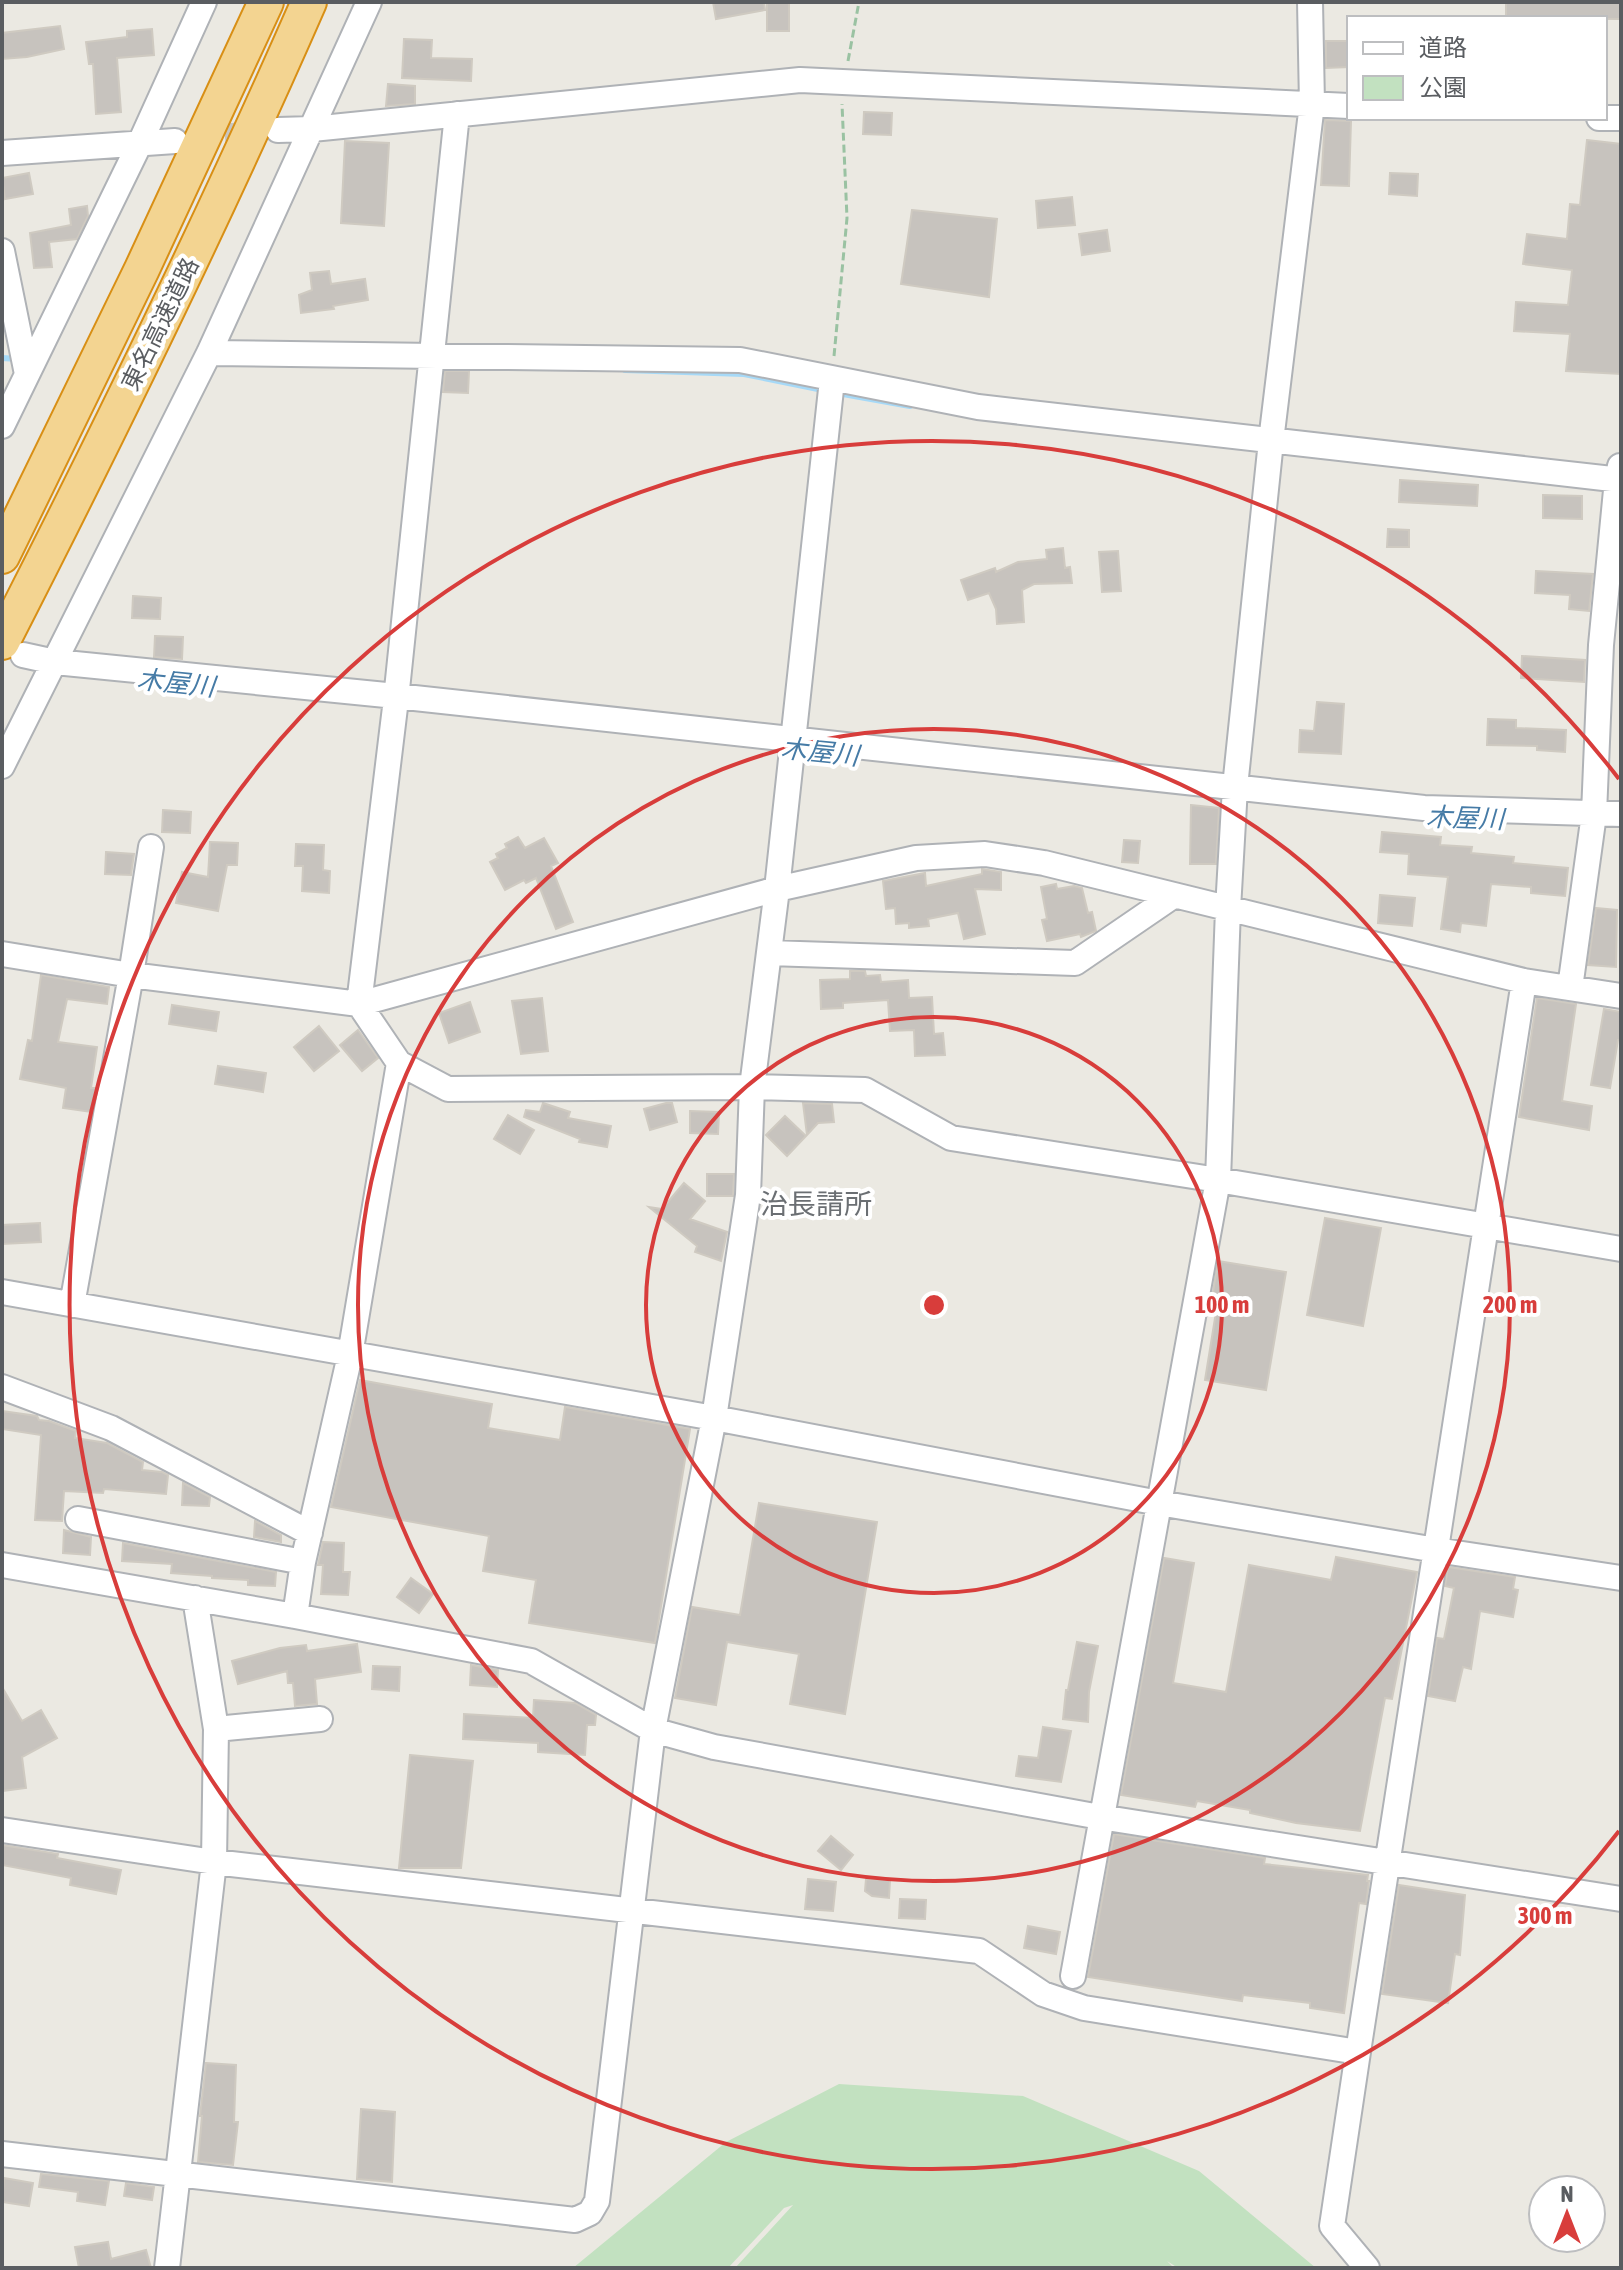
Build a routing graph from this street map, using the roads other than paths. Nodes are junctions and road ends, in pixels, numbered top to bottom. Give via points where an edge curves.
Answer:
1 (204, 2) edge
2 (266, 2) edge
3 (309, 2) edge
4 (369, 2) edge
5 (1310, 2) edge
6 (1312, 104) junction
7 (1347, 106) edge
8 (457, 114) junction
9 (312, 129) junction
10 (278, 130) tunnel mouth
11 (175, 141) tunnel mouth
12 (140, 143) junction
13 (2, 153) edge
14 (2, 251) edge
15 (209, 353) junction
16 (430, 357) junction
17 (27, 374) junction
18 (832, 380) junction
19 (2, 426) edge
20 (1271, 441) junction
21 (1620, 474) edge
22 (2, 556) edge
23 (12, 649) edge
24 (51, 670) junction
25 (396, 702) junction
26 (793, 745) junction
27 (2, 766) edge
28 (1235, 794) junction
29 (1621, 814) edge
30 (1593, 820) junction
31 (151, 847) dead end
32 (777, 889) junction
33 (1173, 896) junction
34 (1228, 909) junction
35 (769, 953) junction
36 (2, 954) edge
37 (131, 975) junction
38 (1524, 981) junction
39 (1570, 988) junction
40 (1621, 996) edge
41 (359, 1004) junction
42 (399, 1063) junction
43 (752, 1087) junction
44 (1218, 1180) junction
45 (1484, 1226) junction
46 (1621, 1249) edge
47 (2, 1292) edge
48 (72, 1305) junction
49 (350, 1355) junction
50 (2, 1387) edge
51 (714, 1418) junction
52 (1159, 1503) junction
53 (78, 1519) dead end
54 (310, 1533) junction
55 (1436, 1550) junction
56 (303, 1562) junction
57 (2, 1565) edge
58 (1621, 1578) edge
59 (195, 1598) junction
60 (295, 1616) junction
61 (320, 1719) dead end
62 (216, 1729) junction
63 (653, 1730) junction
64 (1100, 1817) junction
65 (2, 1830) edge
66 (214, 1862) junction
67 (1386, 1862) junction
68 (1621, 1899) edge
69 (633, 1909) junction
70 (1073, 1976) dead end
71 (1358, 2052) junction
72 (2, 2154) edge
73 (177, 2174) junction
74 (167, 2268) edge
75 (1367, 2268) edge

1 - 12 street
2 - 22 highway, 東名高速道路
3 - 23 highway, 東名高速道路 via 86,478
4 - 9 street
5 - 6 street
6 - 7 street
6 - 8 street via 800,80
6 - 20 street
8 - 9 street
8 - 16 street
9 - 10 street
9 - 15 street
11 - 12 street
12 - 13 street
12 - 17 street
14 - 17 street
15 - 16 street
15 - 24 street
16 - 18 street via 740,360
16 - 25 street
17 - 19 street
18 - 20 street via 978,407
18 - 26 street
20 - 21 street
20 - 28 street
21 - 30 street via 1601,645
23 - 24 street
24 - 25 street
24 - 27 street
25 - 26 street
25 - 41 street
26 - 28 street
26 - 32 street
28 - 30 street
28 - 34 street
29 - 30 street
30 - 39 street
31 - 37 street
32 - 33 street via 916,858 985,854 1044,863
32 - 35 street
32 - 41 street
33 - 34 street
33 - 35 street via 1075,963
34 - 38 street
34 - 44 street
35 - 43 street
36 - 37 street
37 - 41 street
37 - 48 street
38 - 39 street
38 - 45 street
39 - 40 street
41 - 42 street
42 - 43 street via 448,1089
42 - 49 street
43 - 44 street via 865,1090 951,1138
43 - 51 street via 748,1195
44 - 45 street
44 - 52 street
45 - 46 street
45 - 55 street
47 - 48 street
48 - 49 street
49 - 51 street
49 - 54 street
50 - 54 street via 111,1428
51 - 52 street
51 - 63 street
52 - 55 street
52 - 64 street
53 - 56 street
54 - 56 street
55 - 58 street
55 - 67 street
56 - 60 street
57 - 59 street
59 - 60 street
59 - 62 street
60 - 63 street via 531,1661
61 - 62 street
62 - 66 street
63 - 64 street via 714,1747
63 - 69 street
64 - 67 street
64 - 70 street
65 - 66 street
66 - 69 street
66 - 73 street
67 - 68 street
67 - 71 street
69 - 71 street via 979,1951 1043,1994 1084,2008
69 - 73 street via 597,2201 590,2213 575,2220
71 - 75 street via 1332,2226
72 - 73 street
73 - 74 street

